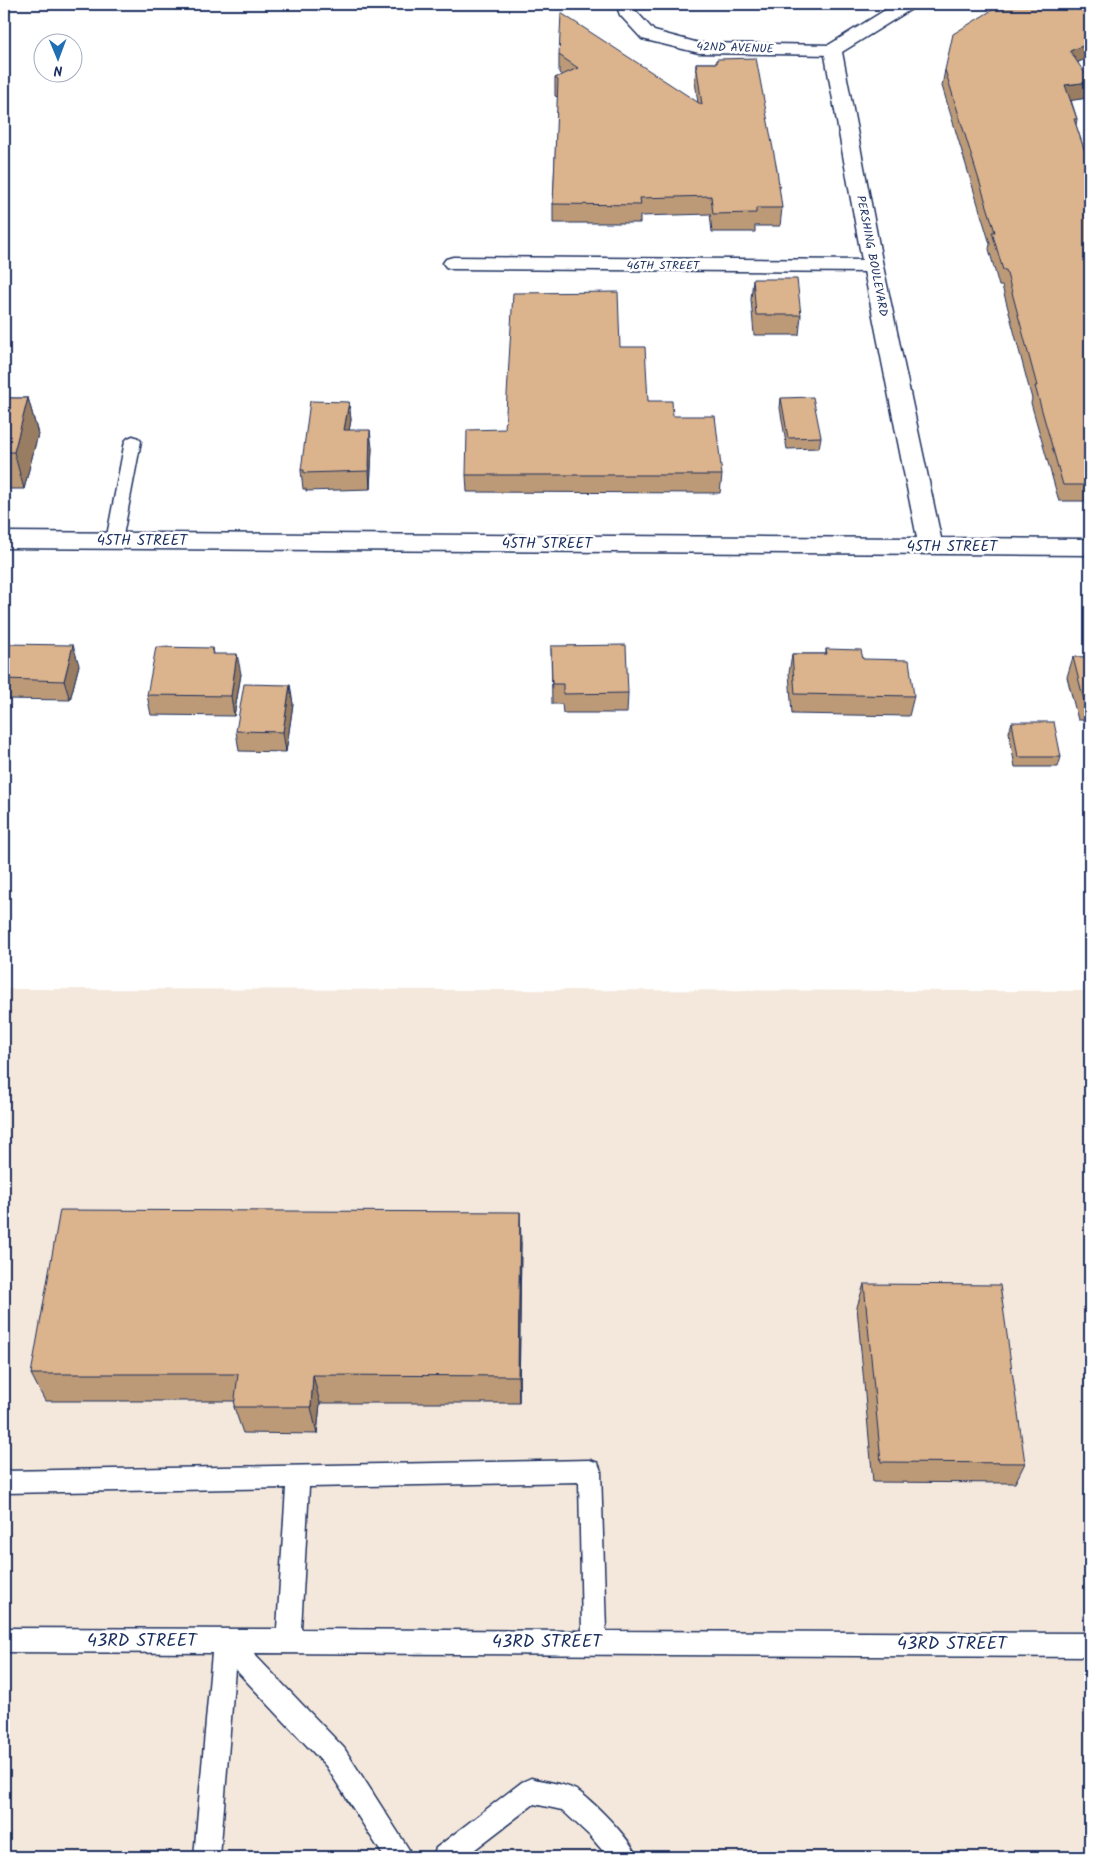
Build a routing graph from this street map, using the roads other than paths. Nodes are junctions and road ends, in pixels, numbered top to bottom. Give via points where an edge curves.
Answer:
1 (625, 4) edge
2 (907, 4) edge
3 (833, 50) junction
4 (453, 263) dead end
5 (873, 266) junction
6 (133, 441) dead end
7 (4, 540) edge
8 (114, 541) junction
9 (931, 547) junction
10 (1090, 547) edge
11 (298, 1477) junction
12 (4, 1482) edge
13 (4, 1640) edge
14 (225, 1641) junction
15 (288, 1642) junction
16 (594, 1642) junction
17 (1090, 1645) edge
18 (207, 1857) edge
19 (399, 1857) edge
20 (445, 1857) edge
21 (625, 1857) edge

1 - 3 street, 42ND AVENUE via 626,11 648,36 700,48
2 - 3 street
3 - 5 street, PERSHING BOULEVARD
4 - 5 street, 46TH STREET
5 - 9 street, PERSHING BOULEVARD
6 - 8 lane
7 - 8 street, 45TH STREET
8 - 9 street, 45TH STREET
9 - 10 street, 45TH STREET
11 - 12 lane
11 - 15 lane
11 - 16 lane via 590,1471
13 - 14 lane, 43RD STREET
14 - 15 lane, 43RD STREET
14 - 18 lane
14 - 19 lane via 334,1758
15 - 16 lane, 43RD STREET
16 - 17 lane, 43RD STREET
20 - 21 lane via 531,1791 568,1799

